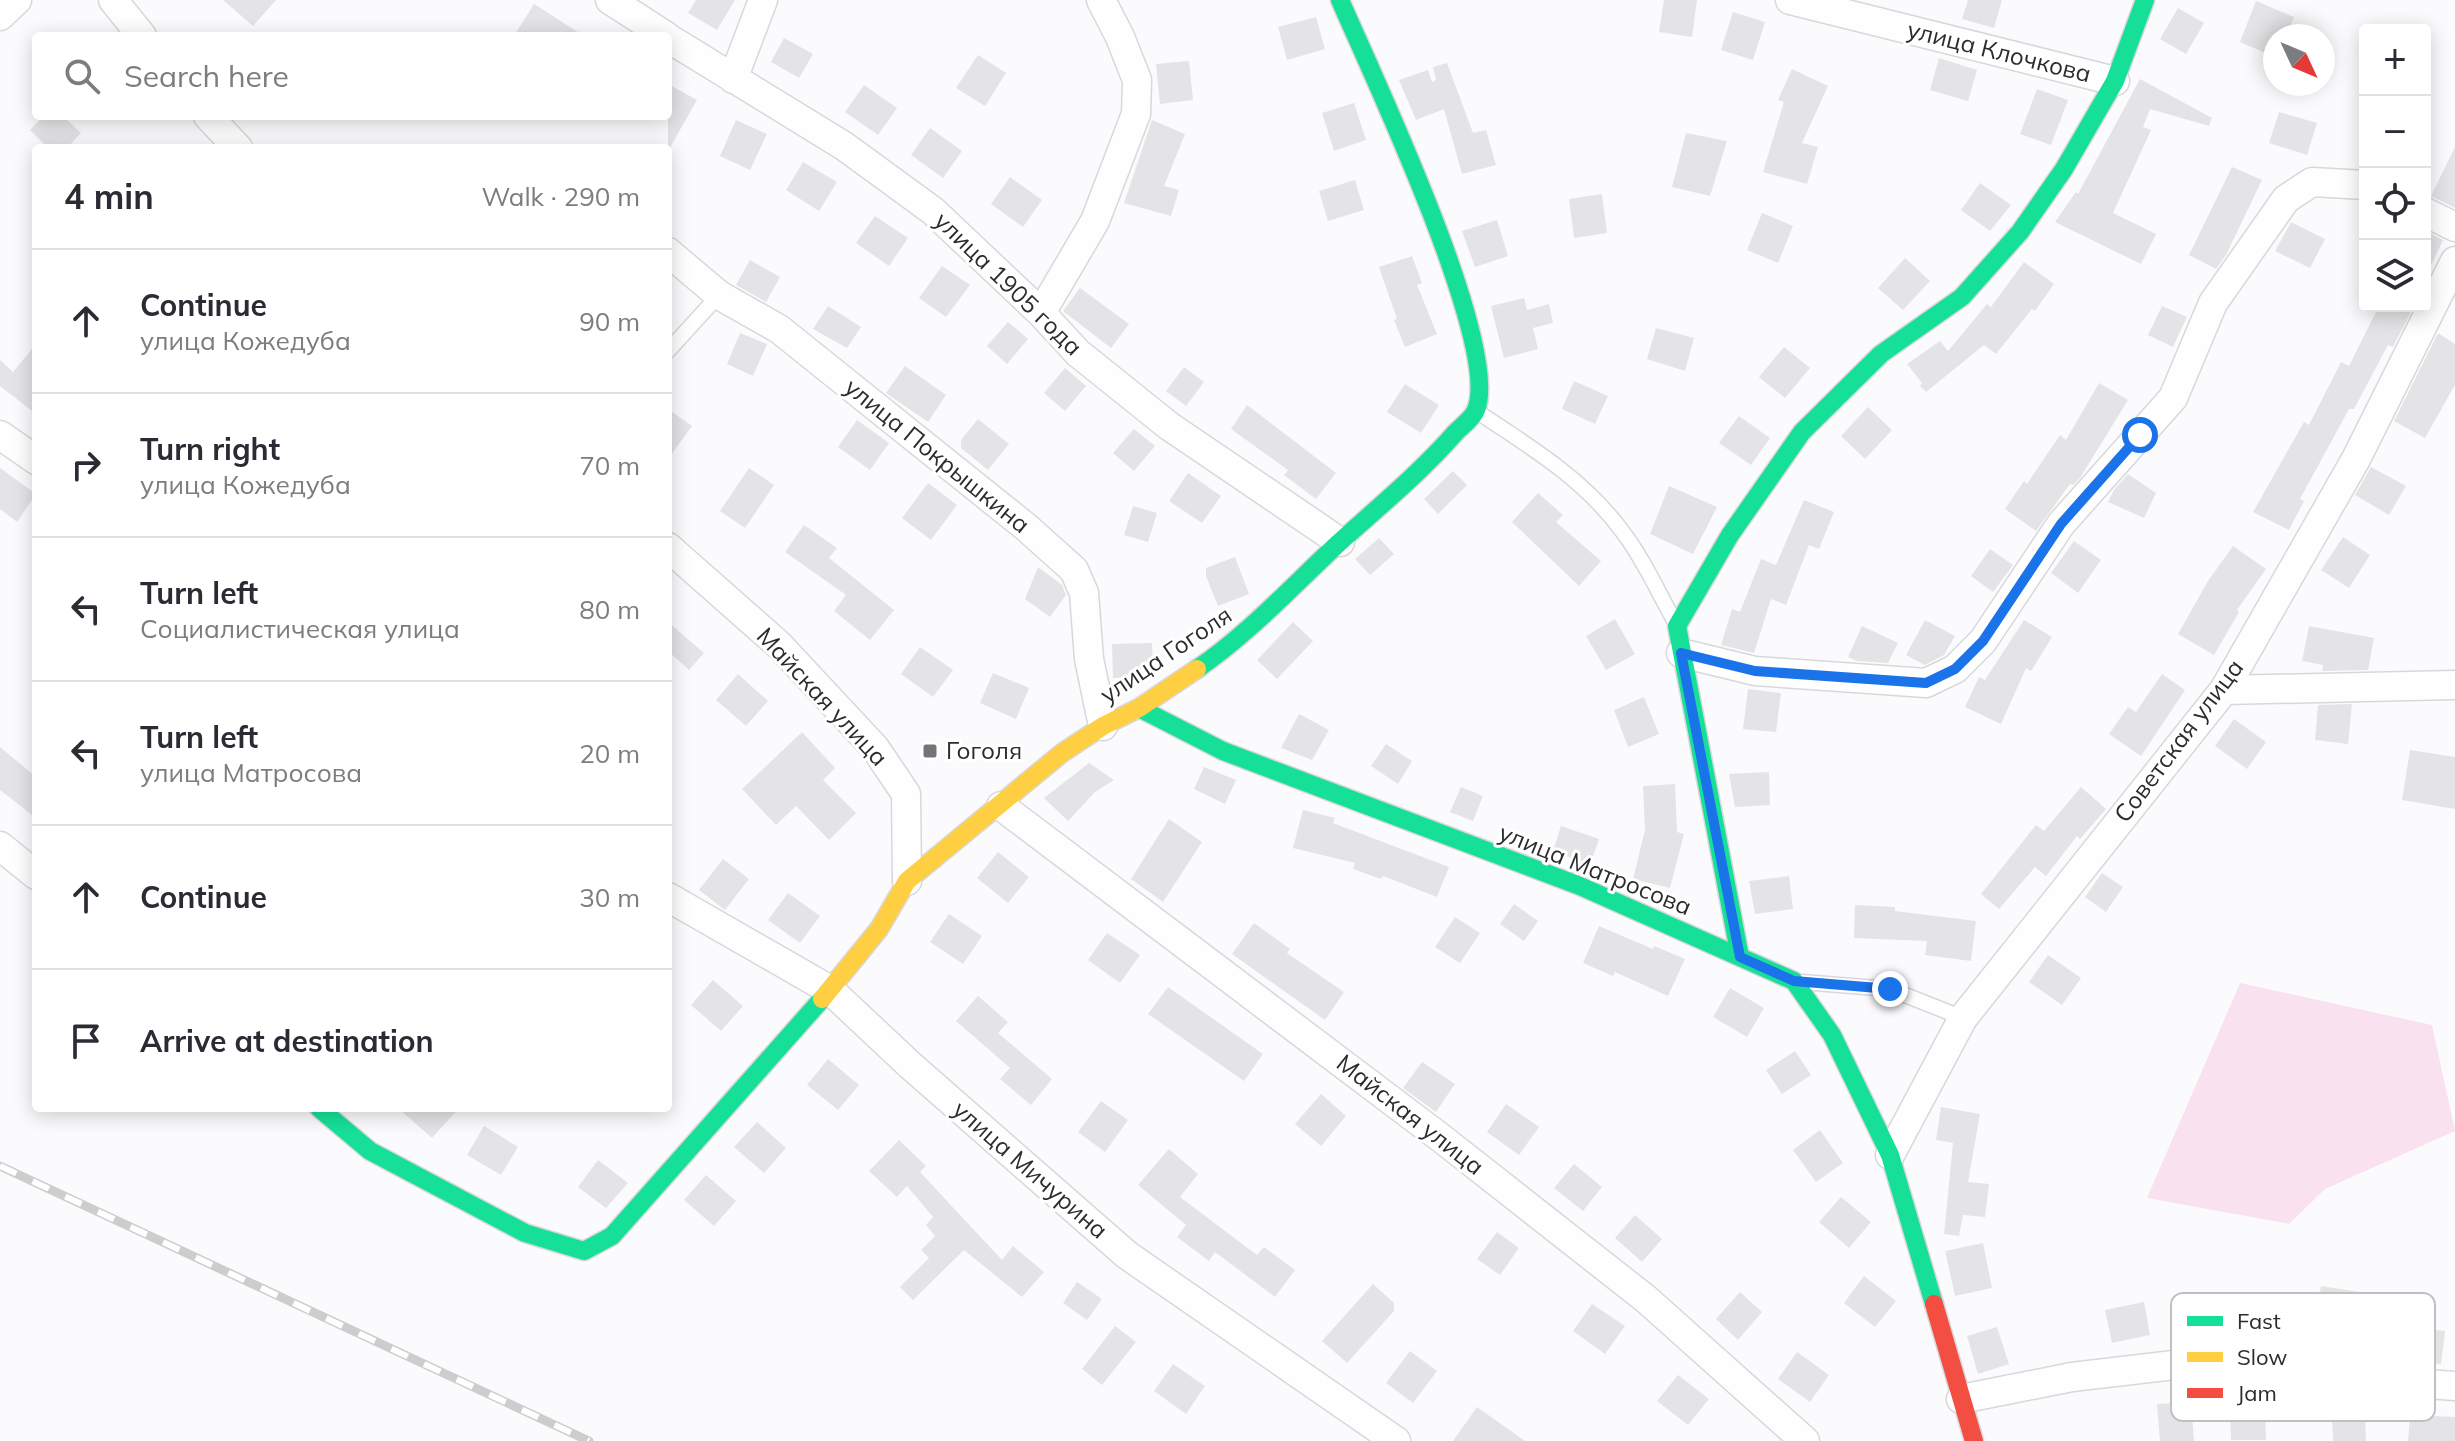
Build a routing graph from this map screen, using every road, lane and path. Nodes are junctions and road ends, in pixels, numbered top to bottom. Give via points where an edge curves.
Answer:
1 (17, 0) edge
2 (113, 0) edge
3 (610, 0) edge
4 (763, 0) edge
5 (1101, 0) edge
6 (1340, 0) edge
7 (1790, 0) edge
8 (2145, 0) edge
9 (0, 16) edge
10 (139, 32) edge
11 (659, 32) edge
12 (672, 40) edge
13 (733, 79) junction
14 (2115, 81) junction
15 (212, 120) edge
16 (234, 144) edge
17 (2359, 185) edge
18 (2431, 215) edge
19 (2455, 227) edge
20 (672, 255) edge
21 (2455, 261) edge
22 (719, 295) junction
23 (1041, 313) junction
24 (672, 347) edge
25 (1476, 411) junction
26 (0, 435) edge
27 (32, 457) edge
28 (1340, 542) junction
29 (672, 551) edge
30 (1679, 639) junction
31 (2455, 685) edge
32 (2224, 690) junction
33 (1139, 708) junction
34 (1103, 726) junction
35 (1001, 806) junction
36 (0, 846) edge
37 (32, 872) edge
38 (907, 881) junction
39 (672, 899) edge
40 (1740, 957) junction
41 (1794, 981) junction
42 (830, 990) junction
43 (1963, 1018) junction
44 (324, 1112) edge
45 (1890, 1155) junction
46 (2171, 1365) edge
47 (2435, 1385) edge
48 (2455, 1386) edge
49 (1961, 1399) junction
50 (1396, 1441) edge
51 (1805, 1441) edge
52 (1974, 1441) edge

1 - 9 street
2 - 10 street
3 - 11 street, улица 1905 года
4 - 13 street
5 - 23 street via 1137,80 1136,114 1095,221
6 - 25 street via 1456,283 1476,354
7 - 14 street, улица Клочкова
8 - 14 street
12 - 13 street, улица 1905 года
13 - 23 street, улица 1905 года via 844,146 933,211
14 - 30 street via 2020,232 1962,297 1881,354 1802,432 1730,535
15 - 16 street
17 - 30 street via 2312,182 2286,199 2213,303 2173,398 2061,524 1983,641 1955,669 1926,683 1755,671
18 - 19 street
20 - 22 street, улица Покрышкина
21 - 32 street, Советская улица via 2356,459
22 - 24 lane
22 - 34 street, улица Покрышкина via 779,329 1074,570 1084,593 1089,659
23 - 28 street, улица 1905 года via 1078,353 1169,426
25 - 28 street, улица Гоголя via 1424,468
25 - 30 lane via 1583,486 1623,532
26 - 27 street
28 - 33 street, улица Гоголя via 1231,646
29 - 38 street, Майская улица via 779,645 875,748 906,794
30 - 40 street
31 - 32 street
32 - 43 street, Советская улица
33 - 34 street, улица Гоголя
33 - 40 street, улица Матросова via 1223,751 1580,886
34 - 35 street, улица Гоголя via 1062,753
35 - 38 street, улица Гоголя
35 - 51 street, Майская улица via 1646,1299
36 - 37 street
38 - 42 street, улица Гоголя via 879,929
39 - 42 street, улица Мичурина
40 - 41 street, улица Матросова
41 - 43 lane via 1890,989
41 - 45 street via 1832,1035
42 - 44 street, улица Гоголя via 612,1236 584,1251 525,1233 370,1151
42 - 50 street, улица Мичурина via 1127,1255
43 - 45 street, Советская улица
45 - 49 street
46 - 49 street via 2072,1377
47 - 48 street
49 - 52 street

